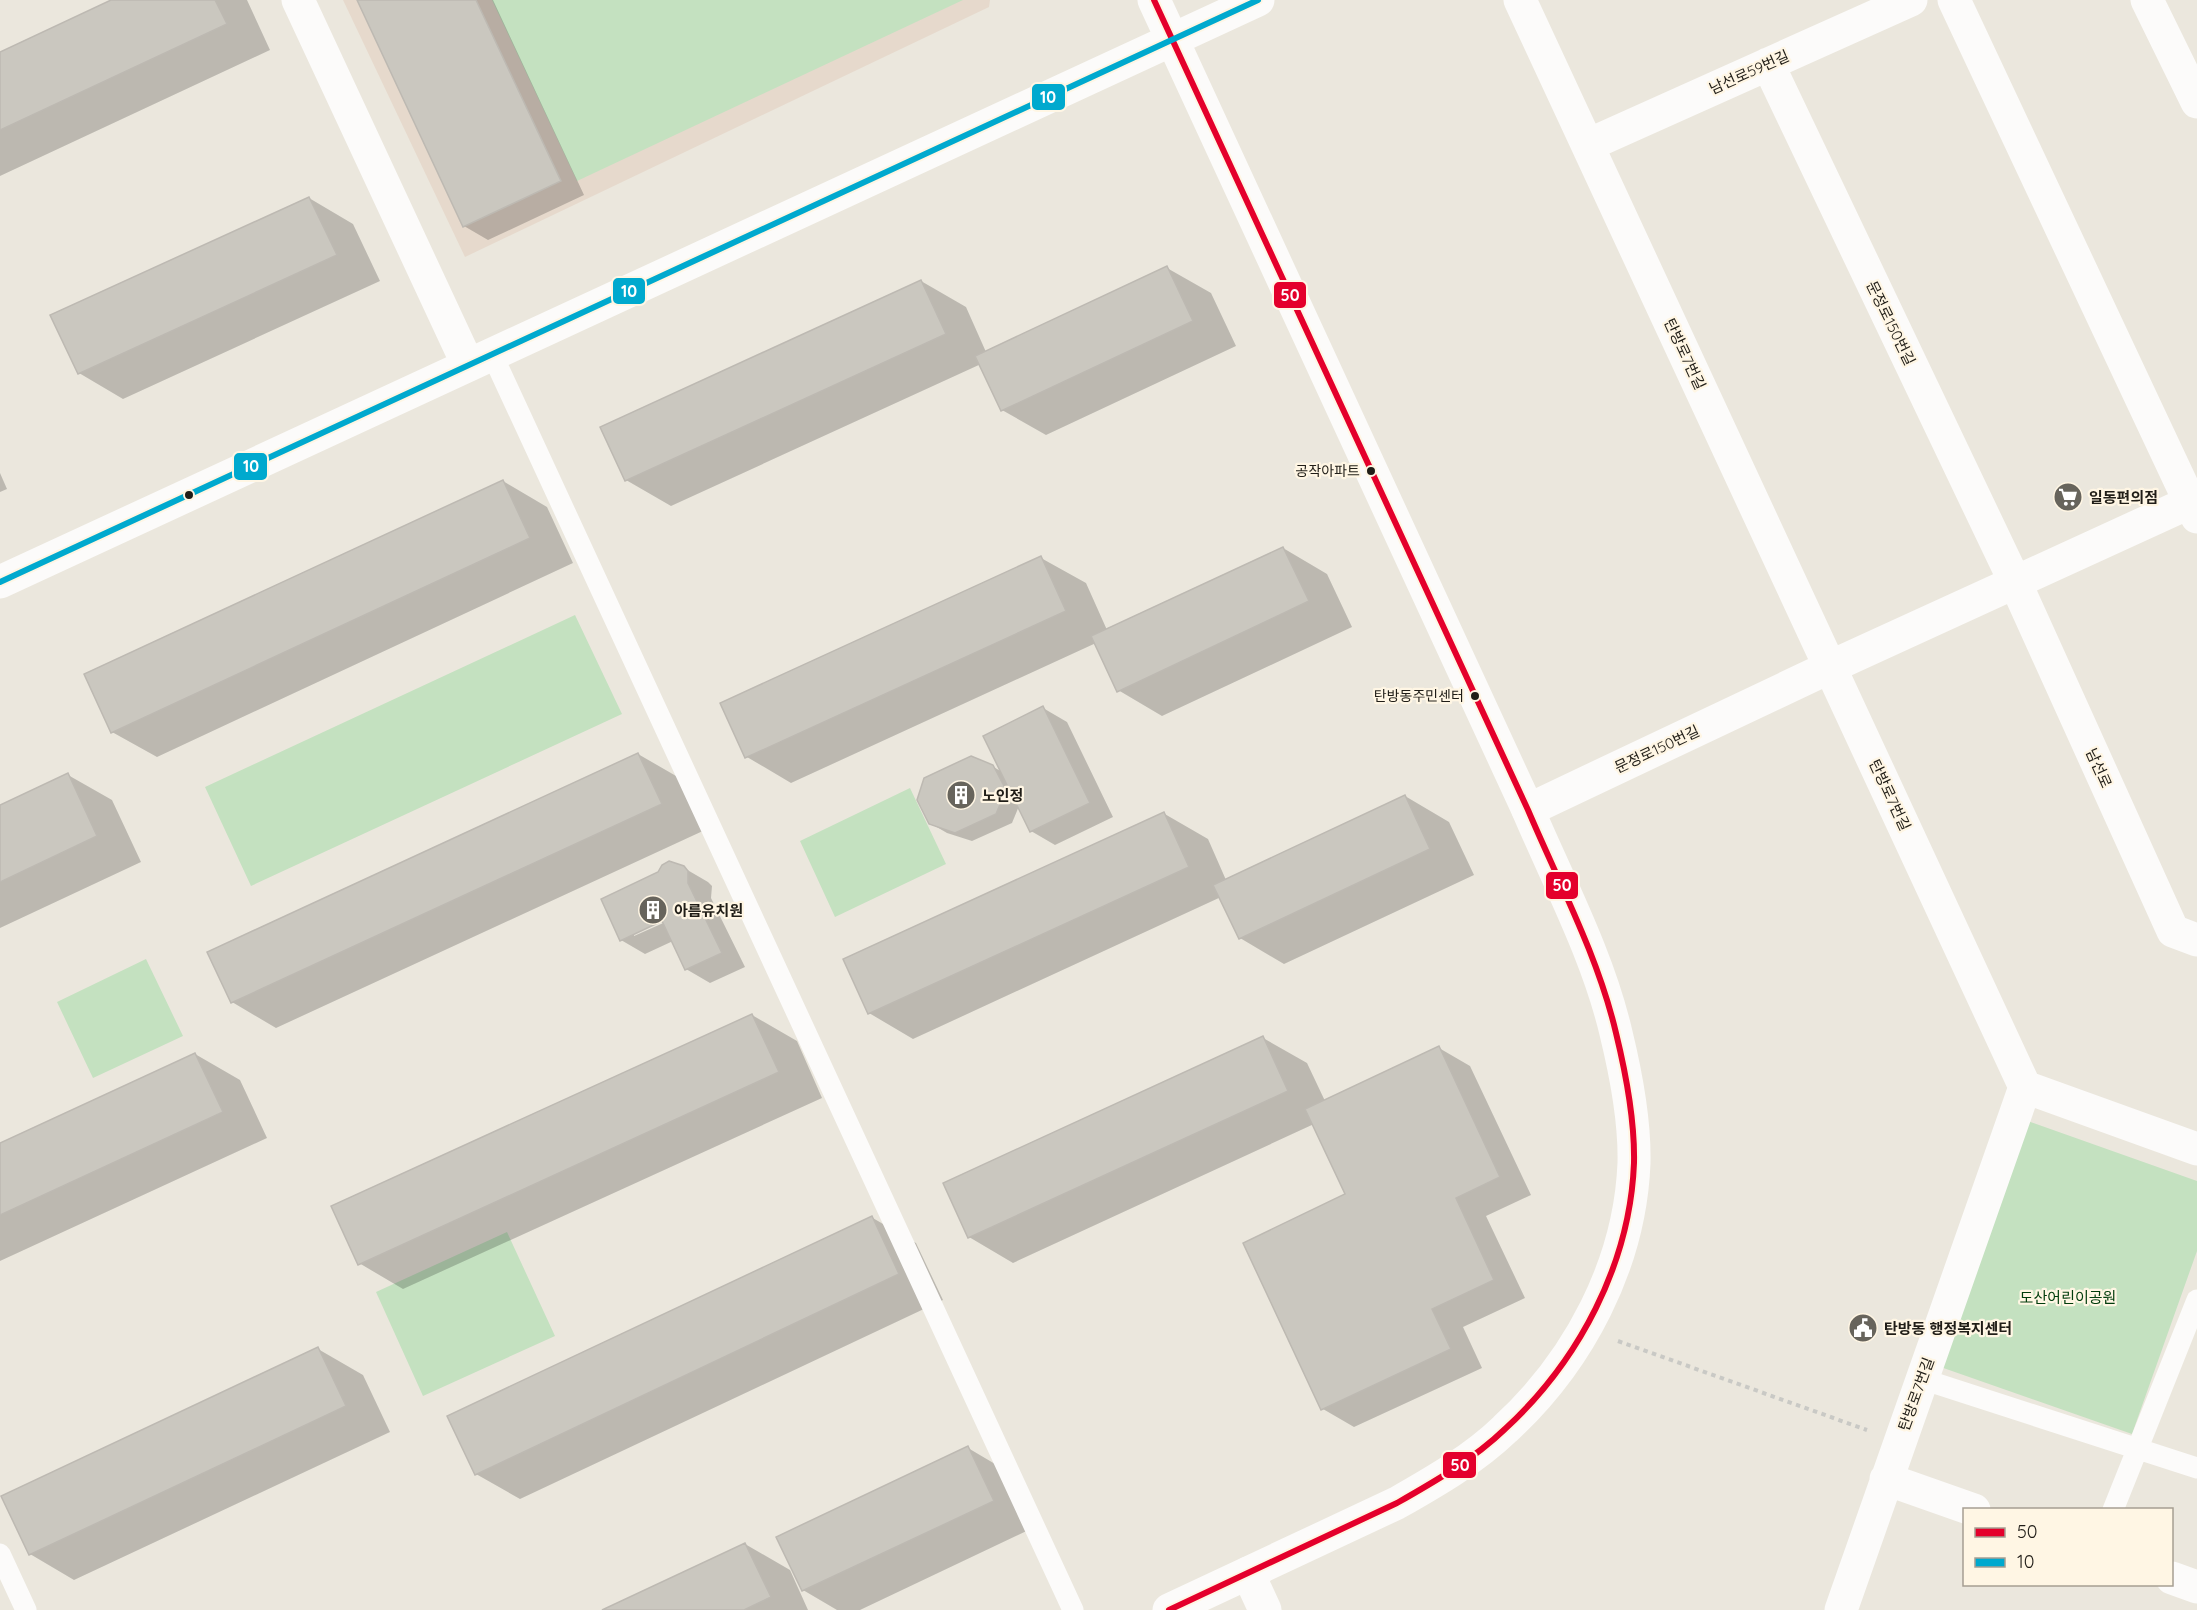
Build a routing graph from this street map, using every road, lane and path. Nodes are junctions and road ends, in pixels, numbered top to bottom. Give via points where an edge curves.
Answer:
1 (298, 0) edge
2 (1154, 0) edge
3 (1258, 0) edge
4 (1520, 0) edge
5 (1911, 0) edge
6 (1954, 0) edge
7 (2147, 0) edge
8 (1172, 40) junction
9 (1768, 64) junction
10 (2197, 102) edge
11 (1588, 145) junction
12 (480, 360) junction
13 (2195, 506) edge
14 (0, 582) edge
15 (2015, 582) junction
16 (1830, 667) junction
17 (1527, 810) junction
18 (2197, 940) edge
19 (2025, 1087) junction
20 (2197, 1149) edge
21 (2197, 1300) edge
22 (1584, 1329) junction
23 (1922, 1378) junction
24 (1899, 1442) junction
25 (2138, 1448) junction
26 (2197, 1468) edge
27 (1886, 1479) junction
28 (1971, 1508) edge
29 (2113, 1508) edge
30 (0, 1554) edge
31 (1248, 1574) junction
32 (2173, 1578) edge
33 (2197, 1587) edge
34 (26, 1610) edge
35 (1073, 1610) edge
36 (1169, 1610) edge
37 (1265, 1610) edge
38 (1841, 1610) edge

1 - 12 street
2 - 8 street
3 - 8 street
4 - 11 street, 탄방로7번길
5 - 9 street, 남선로59번길
6 - 13 street, 문정로150번길
7 - 10 street
8 - 12 street
8 - 17 street
9 - 11 street, 남선로59번길
9 - 15 street, 문정로150번길
11 - 16 street, 탄방로7번길
12 - 14 street
12 - 35 lane
13 - 15 street, 문정로150번길
15 - 16 street, 문정로150번길
15 - 18 street, 남선로 via 2173,930
16 - 17 street, 문정로150번길
16 - 19 street, 탄방로7번길
17 - 22 street via 1601,982 1616,1032 1632,1121 1632,1183 1619,1251
19 - 20 street
19 - 23 street, 탄방로7번길
21 - 25 lane
22 - 24 path
22 - 31 street via 1561,1368 1535,1398 1505,1430 1466,1460 1397,1503
23 - 24 street, 탄방로7번길
23 - 25 lane
24 - 27 street, 탄방로7번길
25 - 26 lane
25 - 29 lane
27 - 28 street
27 - 38 street, 탄방로7번길
30 - 34 lane
31 - 36 street
31 - 37 street
32 - 33 street

